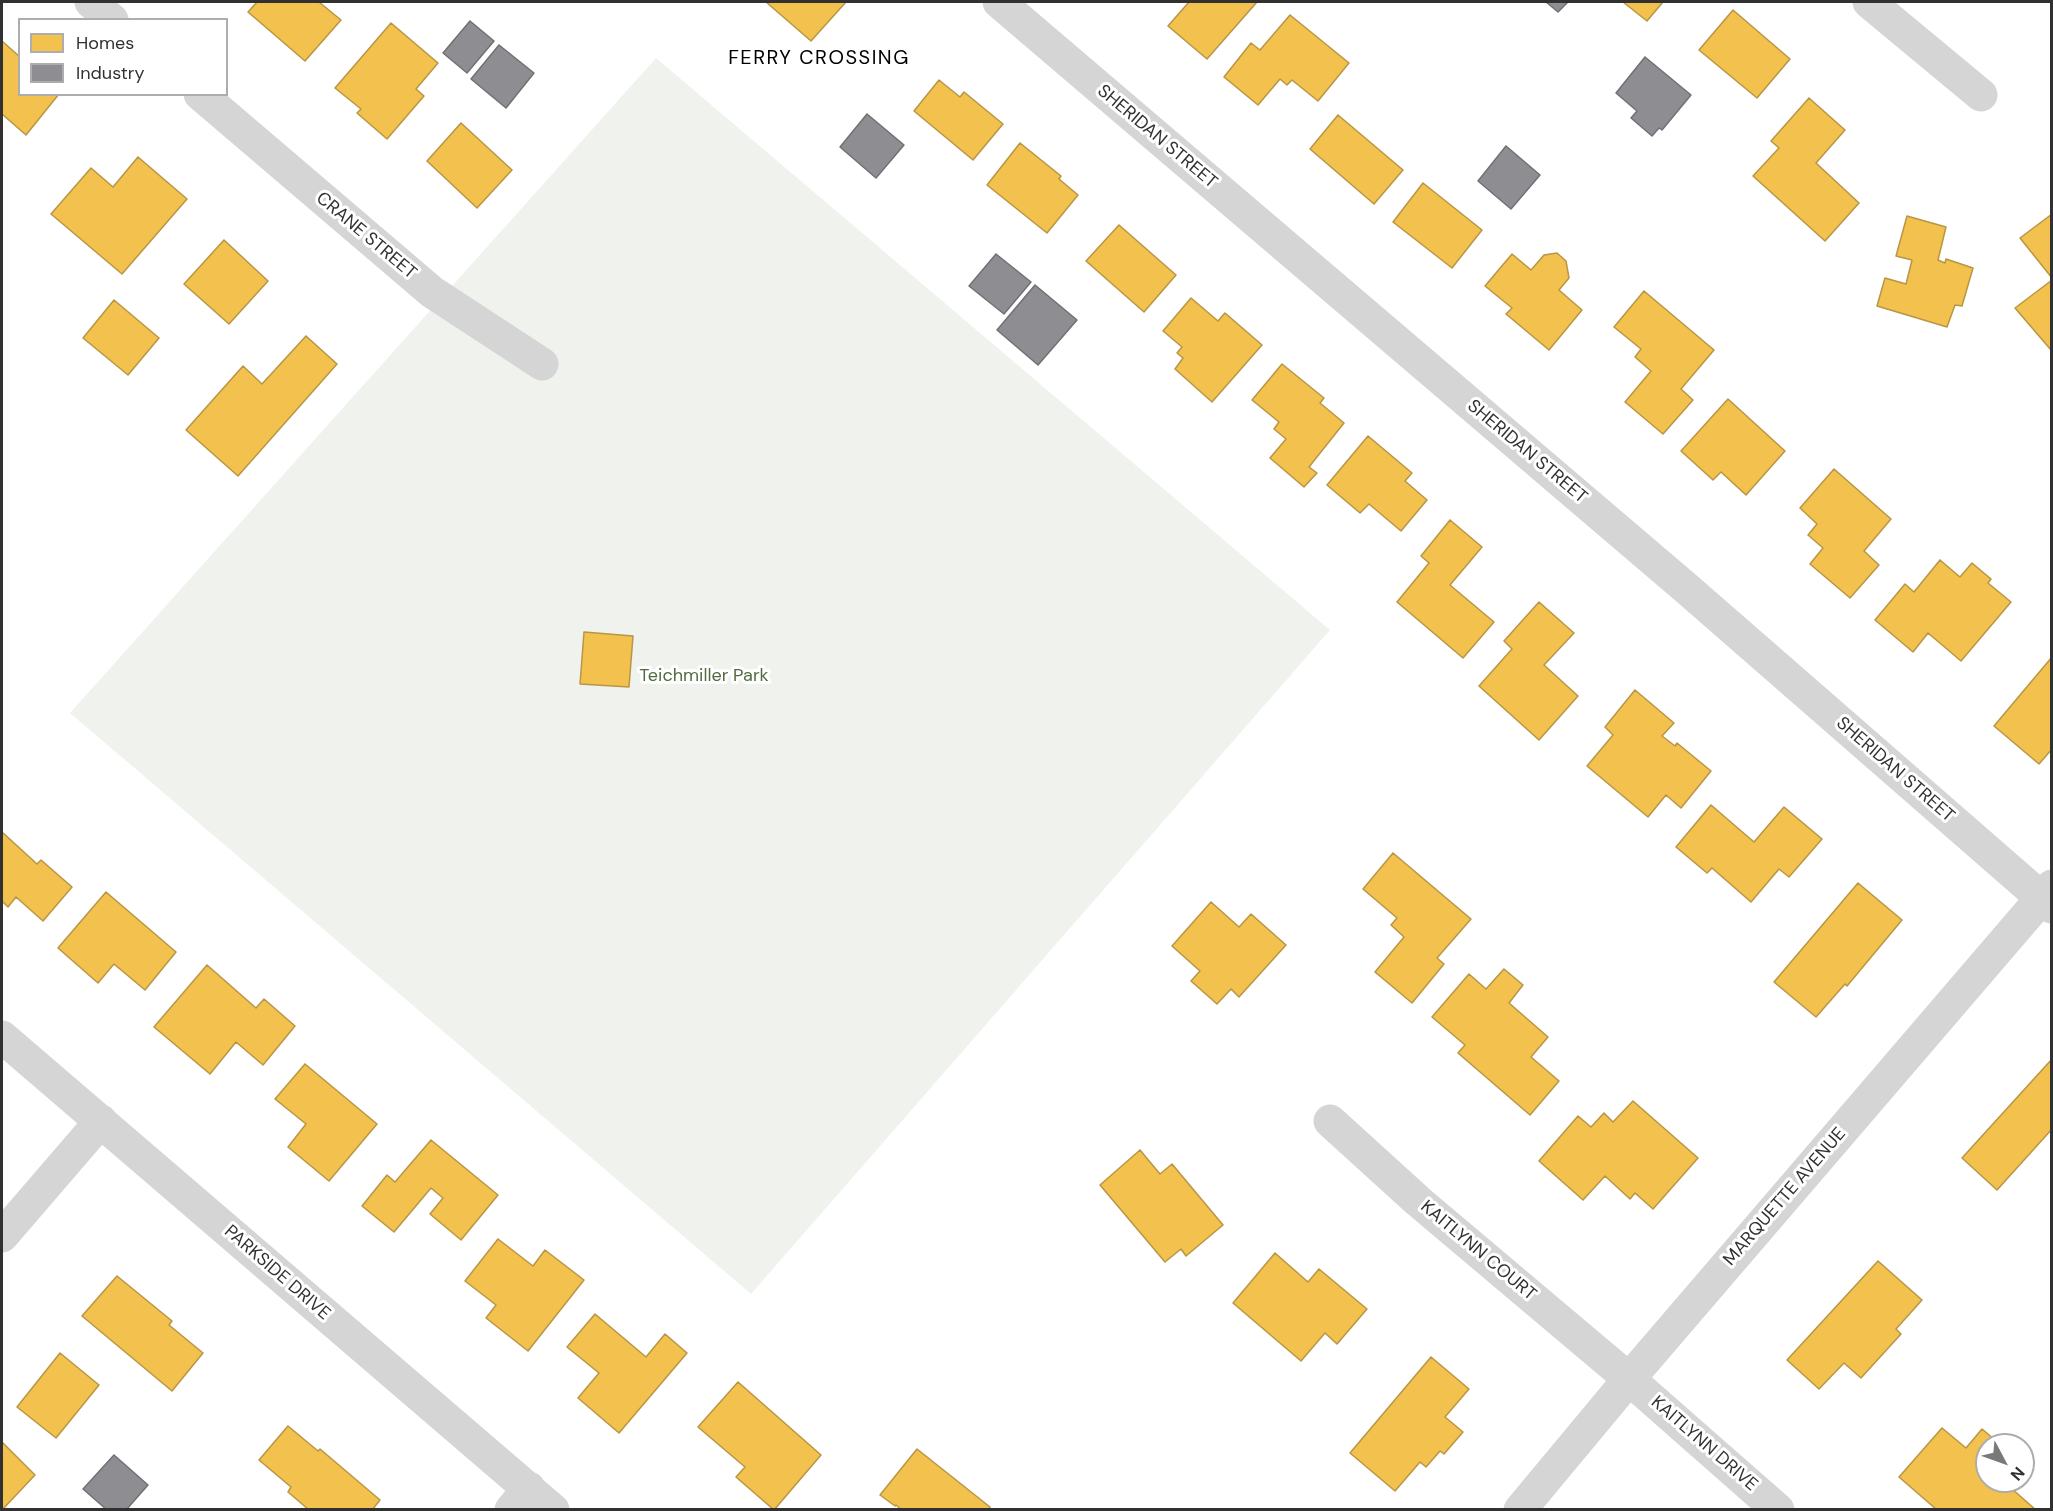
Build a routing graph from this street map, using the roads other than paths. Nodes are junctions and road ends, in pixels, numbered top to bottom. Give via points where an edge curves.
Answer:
1 (90, 2) edge
2 (999, 2) edge
3 (1869, 2) edge
4 (110, 18) edge
5 (1981, 95) dead end
6 (202, 96) edge
7 (542, 364) dead end
8 (2048, 897) edge
9 (2, 1037) edge
10 (1330, 1120) dead end
11 (101, 1121) junction
12 (2, 1236) edge
13 (1629, 1379) junction
14 (520, 1499) edge
15 (553, 1509) edge
16 (1520, 1509) edge
17 (1778, 1509) edge

1 - 4 street
2 - 8 street, SHERIDAN STREET
3 - 5 street
6 - 7 street, CRANE STREET via 432,292
8 - 13 street, MARQUETTE AVENUE
9 - 11 street, PARKSIDE DRIVE
10 - 13 street, KAITLYNN COURT via 1418,1201
11 - 12 street
11 - 14 street, PARKSIDE DRIVE
13 - 16 street, MARQUETTE AVENUE
13 - 17 street, KAITLYNN DRIVE
14 - 15 street, PARKSIDE DRIVE

